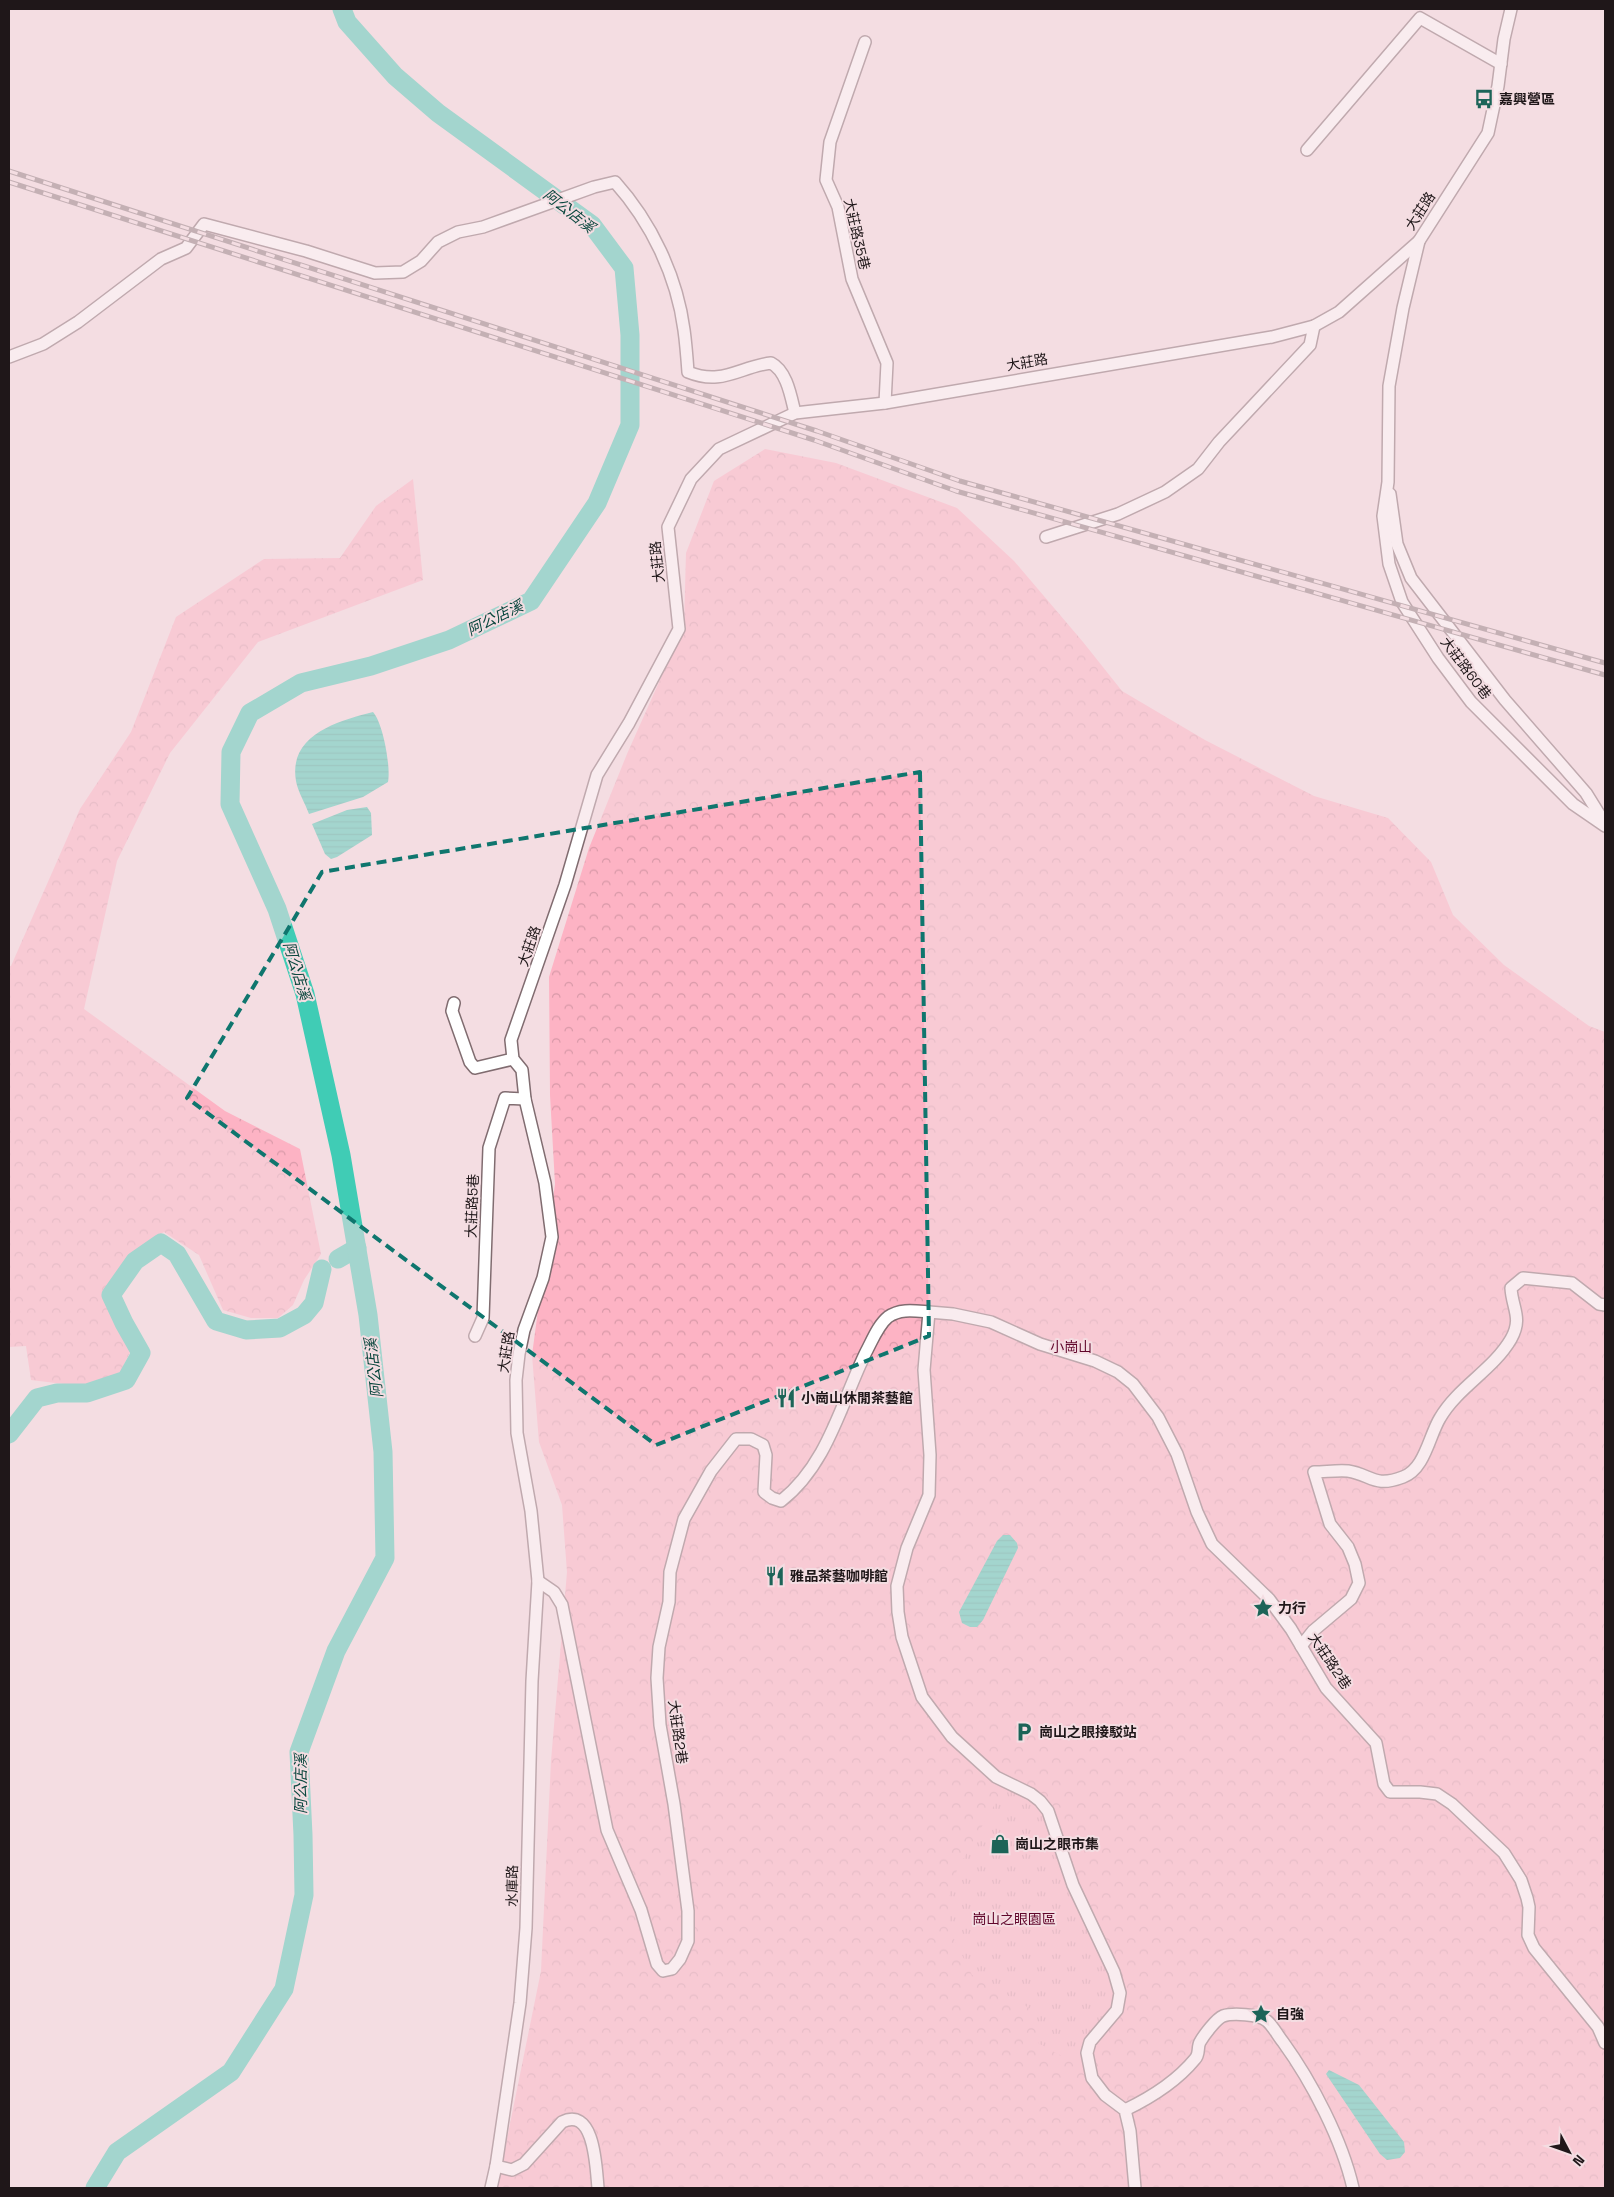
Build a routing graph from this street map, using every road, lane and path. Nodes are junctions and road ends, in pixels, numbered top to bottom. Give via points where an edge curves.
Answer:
1 (1511, 9) edge
2 (865, 42) dead end
3 (1501, 64) junction
4 (1306, 150) dead end
5 (1419, 241) junction
6 (1314, 326) junction
7 (9, 357) edge
8 (885, 403) junction
9 (795, 413) junction
10 (1388, 482) junction
11 (1046, 537) dead end
12 (1605, 825) edge
13 (454, 1003) dead end
14 (513, 1059) junction
15 (525, 1099) junction
16 (1605, 1305) edge
17 (930, 1312) junction
18 (475, 1336) dead end
19 (538, 1581) junction
20 (1301, 1646) junction
21 (1605, 2043) edge
22 (1125, 2110) junction
23 (496, 2166) junction
24 (491, 2188) edge
25 (598, 2188) edge
26 (1135, 2188) edge
27 (1353, 2188) edge

1 - 3 street, 大莊路
2 - 8 street, 大莊路35巷 via 830,142 826,180 838,207 852,279 887,363
3 - 4 street via 1420,18
3 - 5 street, 大莊路 via 1488,133
5 - 6 street, 大莊路 via 1339,312
5 - 10 street, 大莊路60巷 via 1389,386
6 - 8 street, 大莊路 via 1272,337
6 - 11 street via 1310,345 1219,442 1198,469 1165,492 1118,514
7 - 9 street via 43,344 78,322 162,259 186,248 204,224 375,273 402,272 421,261 438,242 458,232 483,227 615,182 654,236 672,281 684,329 688,372 699,377 724,377 771,363 781,372
8 - 9 street, 大莊路
9 - 14 street, 大莊路 via 719,449 691,478 668,527 679,629 598,775 565,885 511,1040
10 - 12 street, 大莊路60巷 via 1397,544 1411,578 1506,700 1586,792
10 - 12 street, 大莊路60巷 via 1383,516 1389,564 1402,602 1471,702 1573,804
13 - 14 street via 452,1011 475,1068
14 - 15 street, 大莊路 via 522,1070
15 - 18 street, 大莊路5巷 via 505,1098 489,1148 484,1318
15 - 19 street, 大莊路 via 545,1183 552,1237 543,1278 524,1330 516,1380 517,1433 531,1511
16 - 20 street via 1599,1304 1572,1282 1523,1278 1511,1288 1518,1315 1512,1338 1491,1365 1452,1401 1439,1418 1416,1467 1405,1477 1386,1482 1369,1480 1348,1471 1314,1472 1330,1524 1348,1547 1356,1564 1359,1583 1351,1599 1313,1631
17 - 19 street, 大莊路2巷 via 905,1310 888,1316 858,1369 834,1430 790,1494 781,1501 764,1492 766,1455 763,1445 751,1439 736,1439 712,1471 684,1519 670,1572 669,1602 659,1647 657,1678 660,1725 688,1911 688,1941 672,1969 663,1971 657,1964 641,1910 606,1830 562,1605 554,1592
17 - 20 street, 大莊路2巷 via 991,1322 1040,1344 1095,1361 1133,1384 1158,1417 1177,1454 1212,1544 1269,1599
17 - 22 street via 924,1370 930,1494 907,1548 897,1586 902,1637 922,1697 952,1737 996,1777 1032,1794 1048,1811 1073,1885 1114,1972 1120,1992 1117,2010 1090,2042 1087,2053 1092,2078 1105,2095
19 - 23 street, 水庫路 via 532,1681 526,1928 520,2003
20 - 21 street, 大莊路2巷 via 1326,1688 1376,1743 1384,1784 1390,1792 1437,1794 1504,1853 1521,1880 1530,1907 1528,1935 1534,1948 1598,2027
22 - 26 street
22 - 27 street via 1148,2099 1188,2066 1197,2057 1200,2042 1221,2017 1233,2014 1266,2020 1297,2062 1338,2140
23 - 24 street, 水庫路
23 - 25 street via 512,2170 524,2164 562,2122 578,2118 591,2140

